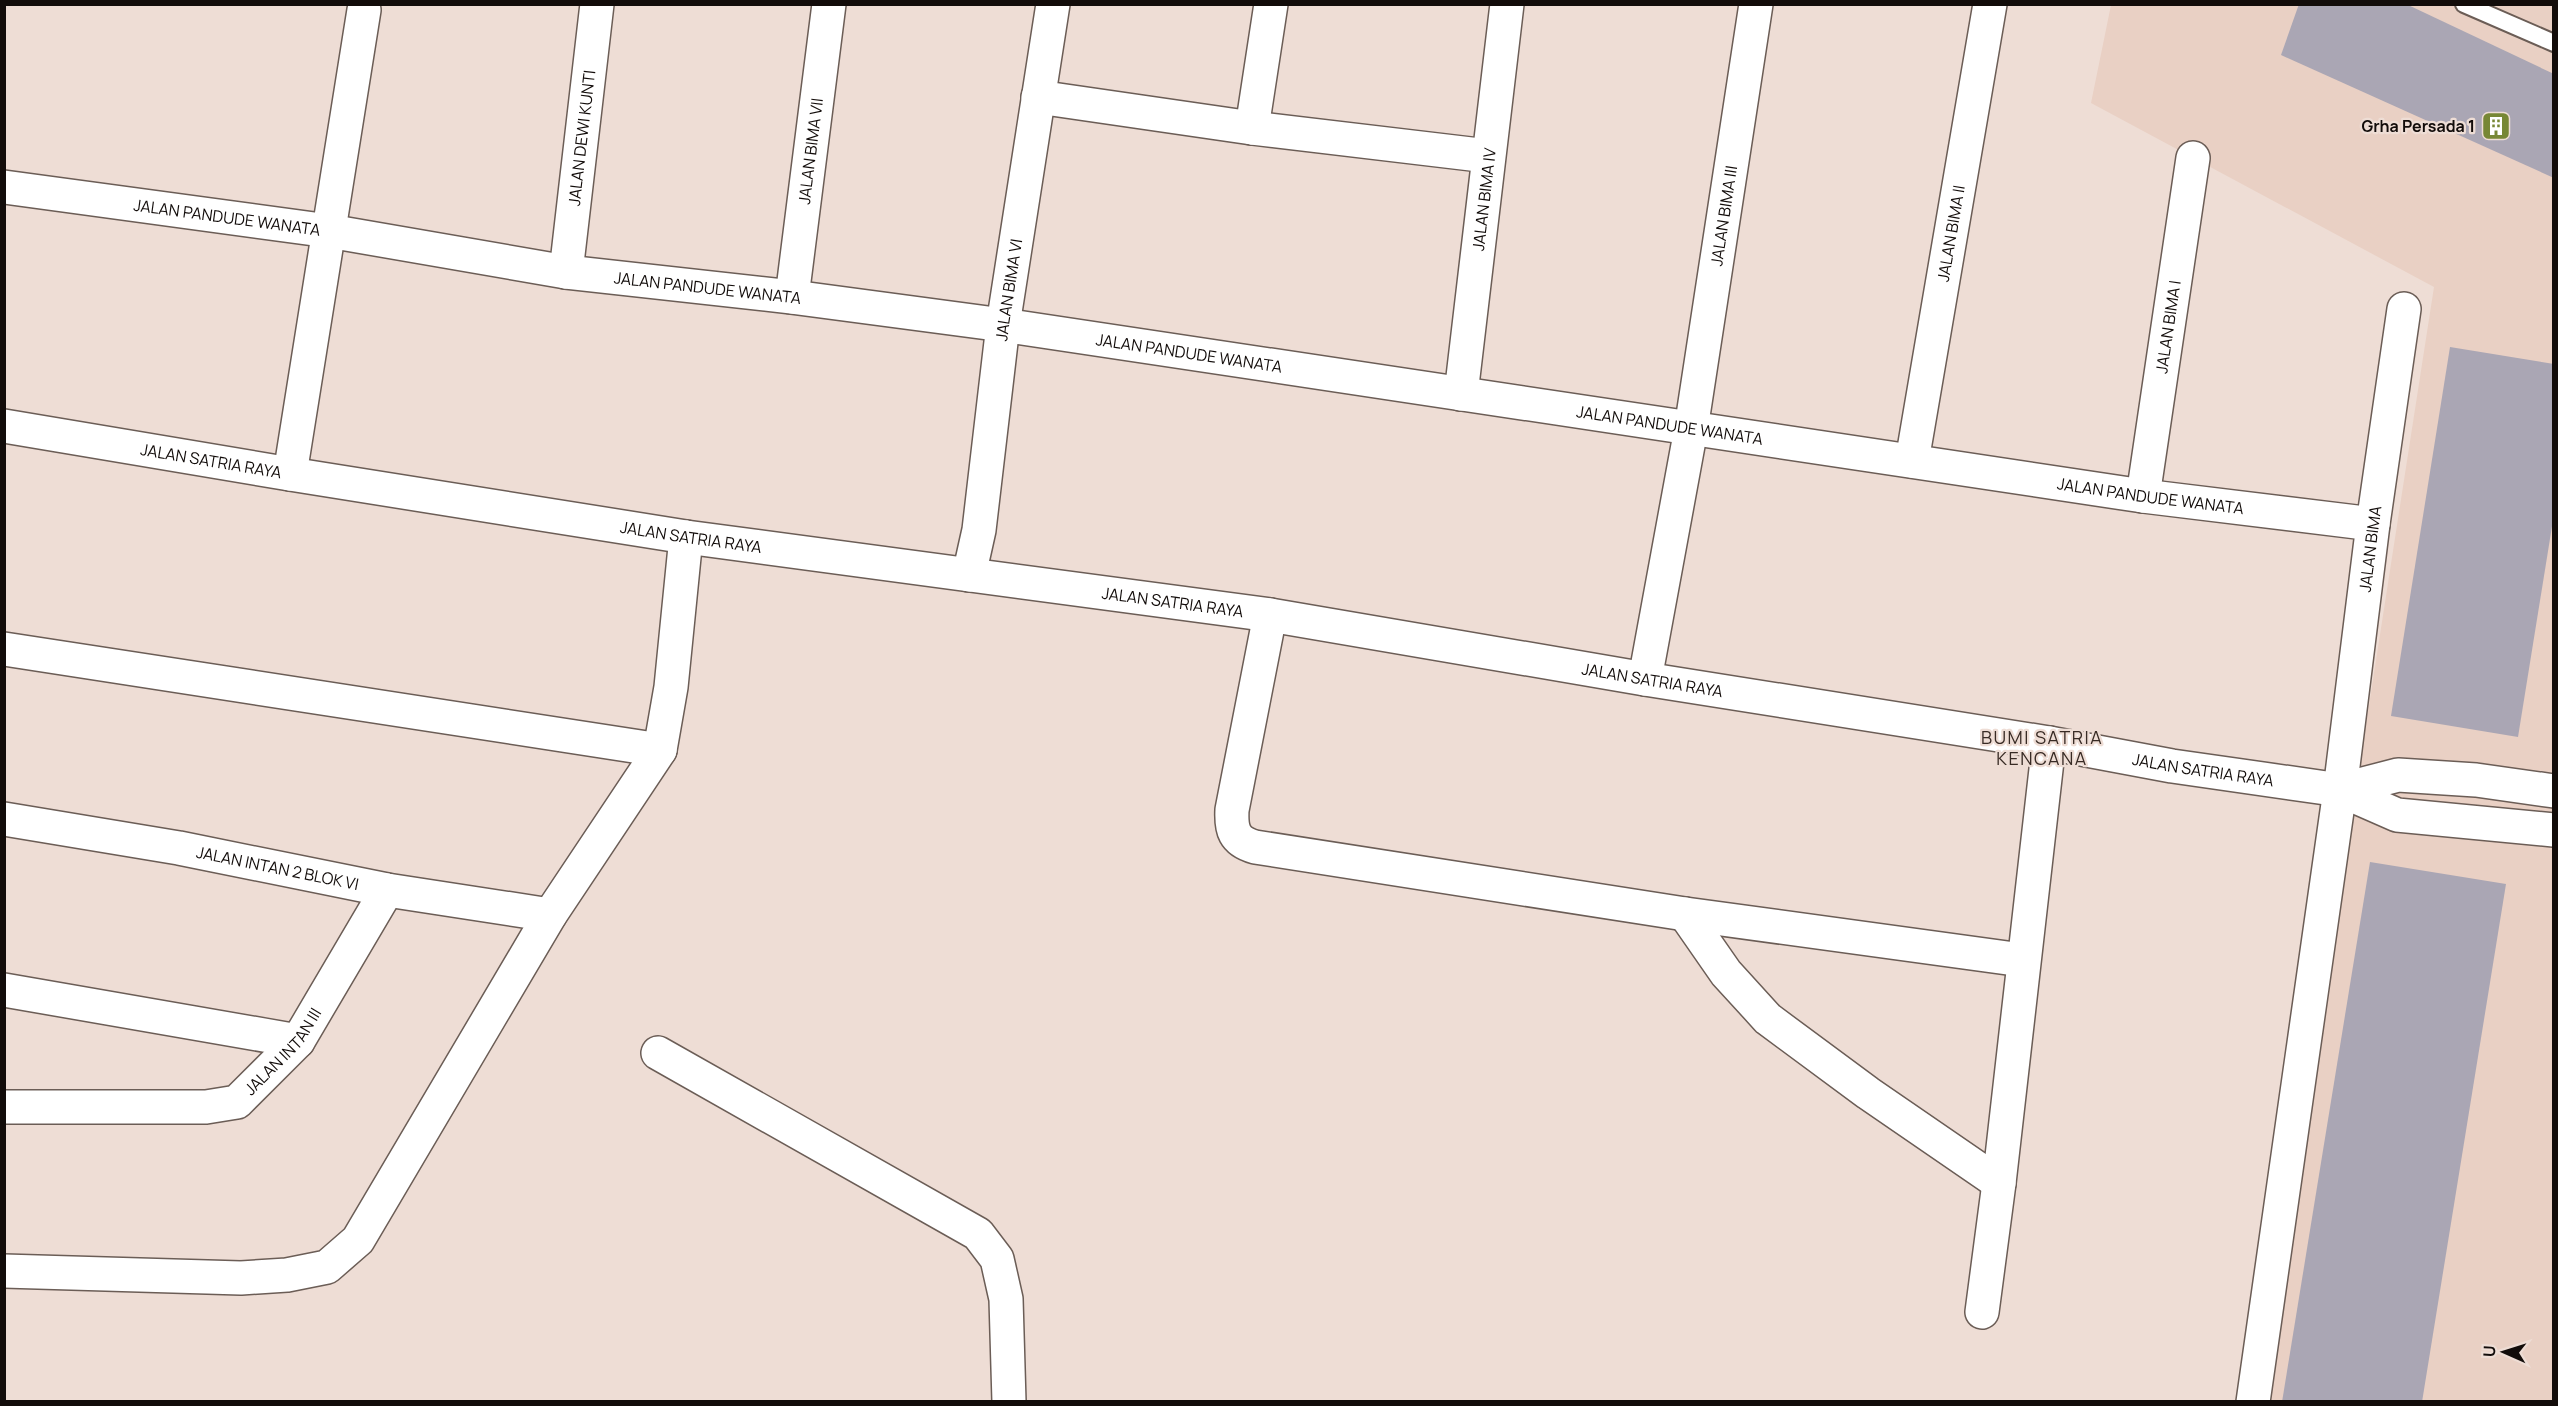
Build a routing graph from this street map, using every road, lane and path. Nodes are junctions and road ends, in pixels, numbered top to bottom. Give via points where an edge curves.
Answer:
1 (597, 4) edge
2 (829, 4) edge
3 (1053, 4) edge
4 (1271, 4) edge
5 (1508, 4) edge
6 (1756, 4) edge
7 (1990, 4) edge
8 (2464, 4) edge
9 (364, 10) dead end
10 (2553, 43) edge
11 (1038, 97) junction
12 (1252, 128) junction
13 (1488, 156) junction
14 (2193, 159) dead end
15 (4, 187) edge
16 (329, 231) junction
17 (566, 272) junction
18 (792, 297) junction
19 (2404, 309) dead end
20 (1003, 326) junction
21 (1461, 394) junction
22 (4, 426) edge
23 (1691, 429) junction
24 (1912, 461) junction
25 (290, 474) junction
26 (2143, 496) junction
27 (2373, 524) junction
28 (686, 537) junction
29 (969, 575) junction
30 (1270, 615) junction
31 (4, 648) edge
32 (1645, 679) junction
33 (2049, 743) junction
34 (660, 750) junction
35 (2340, 790) junction
36 (2553, 790) edge
37 (4, 819) edge
38 (2553, 830) edge
39 (387, 890) junction
40 (1685, 914) junction
41 (550, 915) junction
42 (2022, 960) junction
43 (4, 990) edge
44 (298, 1041) junction
45 (658, 1053) dead end
46 (4, 1107) edge
47 (1999, 1183) junction
48 (4, 1271) edge
49 (1982, 1312) dead end
50 (1009, 1401) edge
51 (2253, 1401) edge

1 - 17 street, JALAN DEWI KUNTI
2 - 18 street, JALAN BIMA VII
3 - 11 street, JALAN BIMA VI
4 - 12 street
5 - 13 street, JALAN BIMA IV
6 - 23 street, JALAN BIMA III
7 - 24 street, JALAN BIMA II
8 - 10 lane
9 - 16 street
11 - 12 street
11 - 20 street, JALAN BIMA VI
12 - 13 street
13 - 21 street, JALAN BIMA IV
14 - 26 street, JALAN BIMA I
15 - 16 street, JALAN PANDUDE WANATA
16 - 17 street, JALAN PANDUDE WANATA
16 - 25 street
17 - 18 street, JALAN PANDUDE WANATA
18 - 20 street, JALAN PANDUDE WANATA
19 - 27 street, JALAN BIMA
20 - 21 street, JALAN PANDUDE WANATA
20 - 29 street, JALAN BIMA VI via 979,530
21 - 23 street, JALAN PANDUDE WANATA
22 - 25 street, JALAN SATRIA RAYA
23 - 24 street, JALAN PANDUDE WANATA
23 - 32 street, JALAN BIMA III
24 - 26 street, JALAN PANDUDE WANATA
25 - 28 street, JALAN SATRIA RAYA
26 - 27 street, JALAN PANDUDE WANATA
27 - 35 street, JALAN BIMA
28 - 29 street, JALAN SATRIA RAYA
28 - 34 street via 671,687
29 - 30 street, JALAN SATRIA RAYA
30 - 32 street, JALAN SATRIA RAYA
30 - 40 street via 1232,810 1232,831 1239,840 1255,847
31 - 34 street
32 - 33 street, JALAN SATRIA RAYA
33 - 35 street, JALAN SATRIA RAYA via 2172,766
33 - 42 street
34 - 41 street
35 - 36 street, JALAN SATRIA RAYA via 2398,775
35 - 38 street, JALAN SATRIA RAYA via 2397,815
35 - 51 street, JALAN BIMA
37 - 39 street, JALAN INTAN 2 BLOK VI via 179,848
39 - 41 street, JALAN INTAN 2 BLOK VI
39 - 44 street, JALAN INTAN III
40 - 42 street
40 - 47 street via 1726,973 1768,1019
41 - 48 street via 358,1240 327,1267 242,1278
42 - 47 street
43 - 44 street
44 - 46 street, JALAN INTAN III via 237,1102 206,1107
45 - 50 street via 978,1234 997,1260 1006,1299
47 - 49 street

